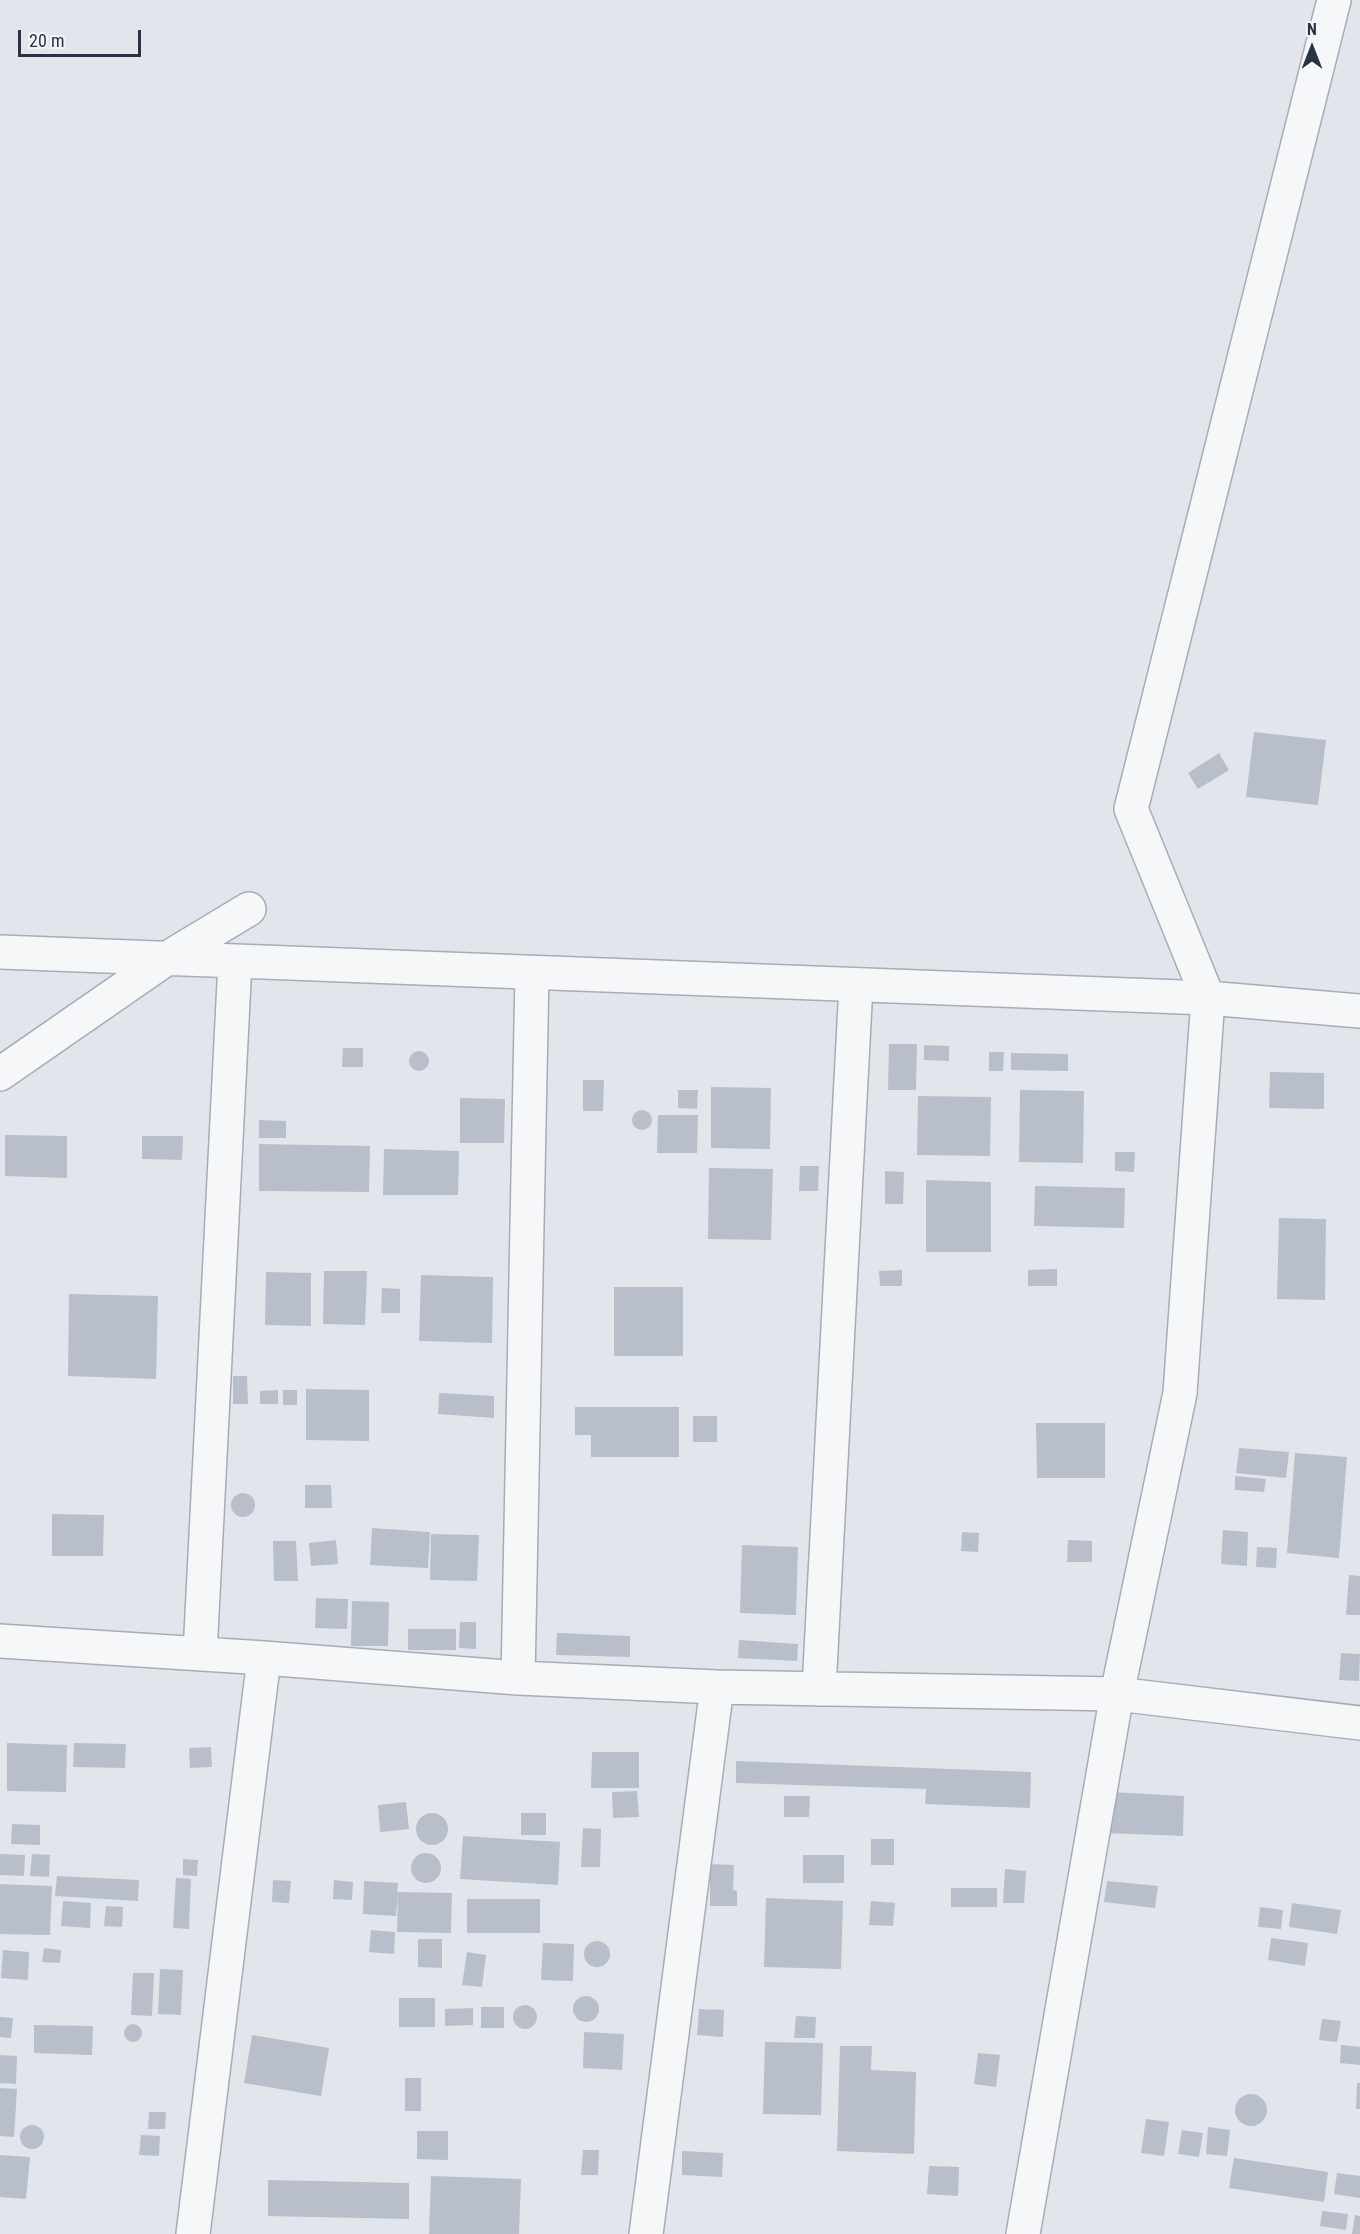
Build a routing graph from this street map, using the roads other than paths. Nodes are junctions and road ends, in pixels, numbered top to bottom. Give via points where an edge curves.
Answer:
1 (1334, 0) edge
2 (249, 909) dead end
3 (0, 952) edge
4 (166, 959) junction
5 (235, 962) junction
6 (532, 974) junction
7 (856, 985) junction
8 (1208, 998) junction
9 (1360, 1011) edge
10 (0, 1074) edge
11 (0, 1641) edge
12 (200, 1654) junction
13 (264, 1658) junction
14 (518, 1678) junction
15 (717, 1687) junction
16 (819, 1689) junction
17 (1117, 1694) junction
18 (1360, 1722) edge
19 (193, 2234) edge
20 (646, 2234) edge
21 (1023, 2234) edge

1 - 8 street via 1131,809
2 - 4 street
3 - 4 street
4 - 5 street
4 - 10 street
5 - 6 street
5 - 12 street
6 - 7 street
6 - 14 street
7 - 8 street
7 - 16 street
8 - 9 street
8 - 17 street via 1180,1393
11 - 12 street
12 - 13 street
13 - 14 street
13 - 19 street
14 - 15 street
15 - 16 street
15 - 20 street
16 - 17 street
17 - 18 street
17 - 21 street

